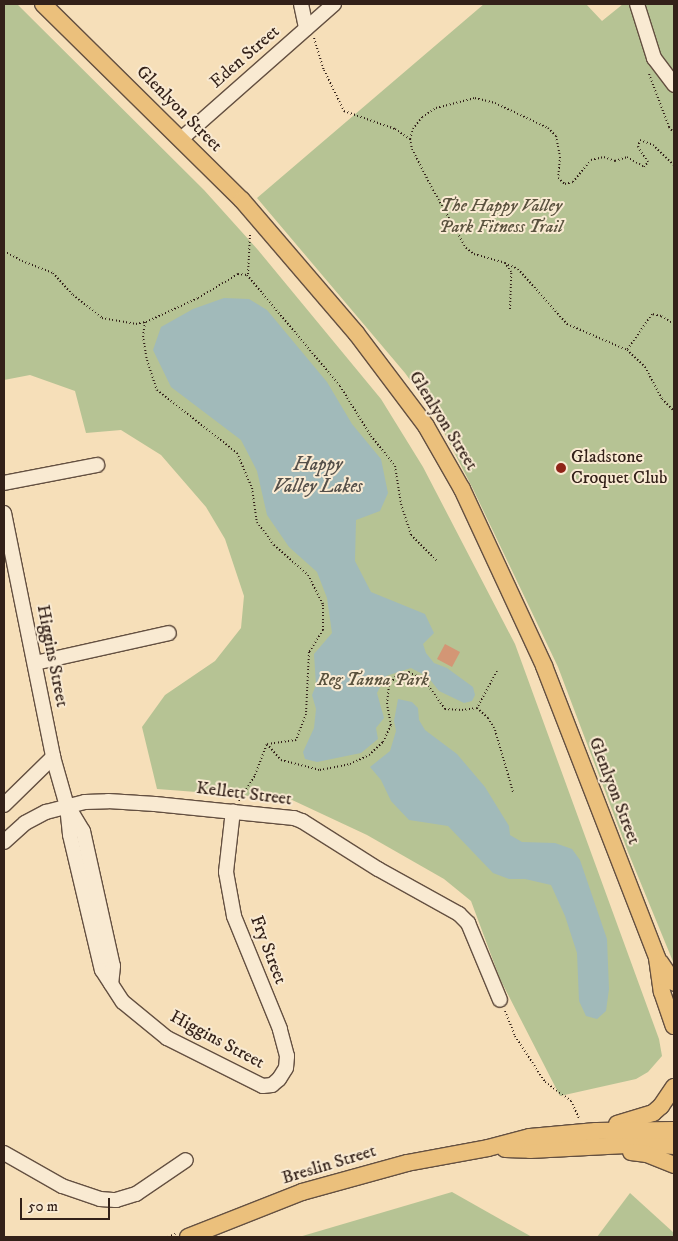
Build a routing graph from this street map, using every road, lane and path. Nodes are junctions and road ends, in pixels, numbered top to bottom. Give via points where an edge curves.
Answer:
1 (43, 4) edge
2 (301, 4) edge
3 (334, 4) edge
4 (637, 4) edge
5 (306, 28) junction
6 (654, 58) junction
7 (674, 85) edge
8 (674, 134) edge
9 (180, 139) junction
10 (410, 139) junction
11 (674, 165) edge
12 (250, 234) dead end
13 (4, 252) edge
14 (505, 263) junction
15 (248, 275) junction
16 (510, 309) dead end
17 (145, 322) junction
18 (674, 324) edge
19 (627, 350) junction
20 (674, 411) edge
21 (97, 465) dead end
22 (4, 483) edge
23 (4, 514) edge
24 (438, 562) dead end
25 (170, 633) dead end
26 (35, 663) junction
27 (497, 671) dead end
28 (478, 708) junction
29 (267, 744) junction
30 (53, 757) junction
31 (513, 792) dead end
32 (4, 805) edge
33 (67, 806) junction
34 (232, 811) junction
35 (4, 842) edge
36 (657, 958) junction
37 (674, 983) edge
38 (500, 1000) joint
39 (674, 1026) edge
40 (263, 1086) joint
41 (674, 1087) edge
42 (580, 1120) dead end
43 (674, 1130) edge
44 (599, 1138) junction
45 (674, 1146) edge
46 (4, 1153) edge
47 (186, 1160) dead end
48 (674, 1165) edge
49 (188, 1237) edge

1 - 9 main road, Glenlyon Street
2 - 5 street
3 - 5 street, Eden Street
4 - 6 street
5 - 9 street, Eden Street
5 - 10 path via 315,40 324,70 344,111 395,129
6 - 7 street
6 - 8 path via 646,67
9 - 36 main road, Glenlyon Street via 242,200 297,262 391,377 426,426 462,489 544,666
10 - 11 path via 422,117 436,108 475,98 495,103 548,128 556,136 560,157 558,178 565,184 573,182 591,160 604,157 615,161 626,157 644,167 648,162 638,147 640,140 653,145
10 - 14 path via 429,182 466,248 474,254
12 - 15 path
13 - 17 path via 53,273 73,295 102,318 136,324
14 - 16 path via 511,272
14 - 19 path via 518,269 567,324
15 - 17 path via 238,274 198,298
15 - 24 path via 340,386 371,436 395,466 401,504 411,535
17 - 29 path via 142,336 146,360 157,390 237,453 252,488 257,522 274,545 308,575 323,605 323,630 309,652 306,714 296,740
18 - 19 path via 652,314
19 - 20 path via 645,367 662,398
21 - 22 street
23 - 26 street, Higgins Street
25 - 26 street
26 - 30 street, Higgins Street
27 - 28 path
28 - 29 path via 445,709 424,680 409,672 395,677 389,686 387,704 391,725 383,742 363,758 320,770 281,760
28 - 31 path via 495,730
29 - 34 path via 255,775
30 - 32 street
30 - 33 street, Higgins Street
33 - 34 street, Kellett Street via 108,801
33 - 35 street, Kellett Street via 25,823
33 - 40 street, Higgins Street via 70,835 102,970 123,1002 167,1038
34 - 38 street, Kellett Street via 302,821 378,869 459,914 468,923
34 - 40 street, Fry Street via 226,872 234,916 280,1028 287,1056 286,1068 279,1079 272,1085
36 - 37 main road, Glenlyon Street
36 - 39 main road, Glenlyon Street via 662,992
38 - 42 path via 515,1036 545,1082 571,1101
41 - 44 main road via 653,1113
43 - 44 main road, Breslin Street
44 - 45 main road, Breslin Street
44 - 48 main road
44 - 49 main road, Breslin Street via 530,1150 488,1148 408,1163 302,1192
46 - 47 street via 62,1186 100,1199 116,1200 136,1194

